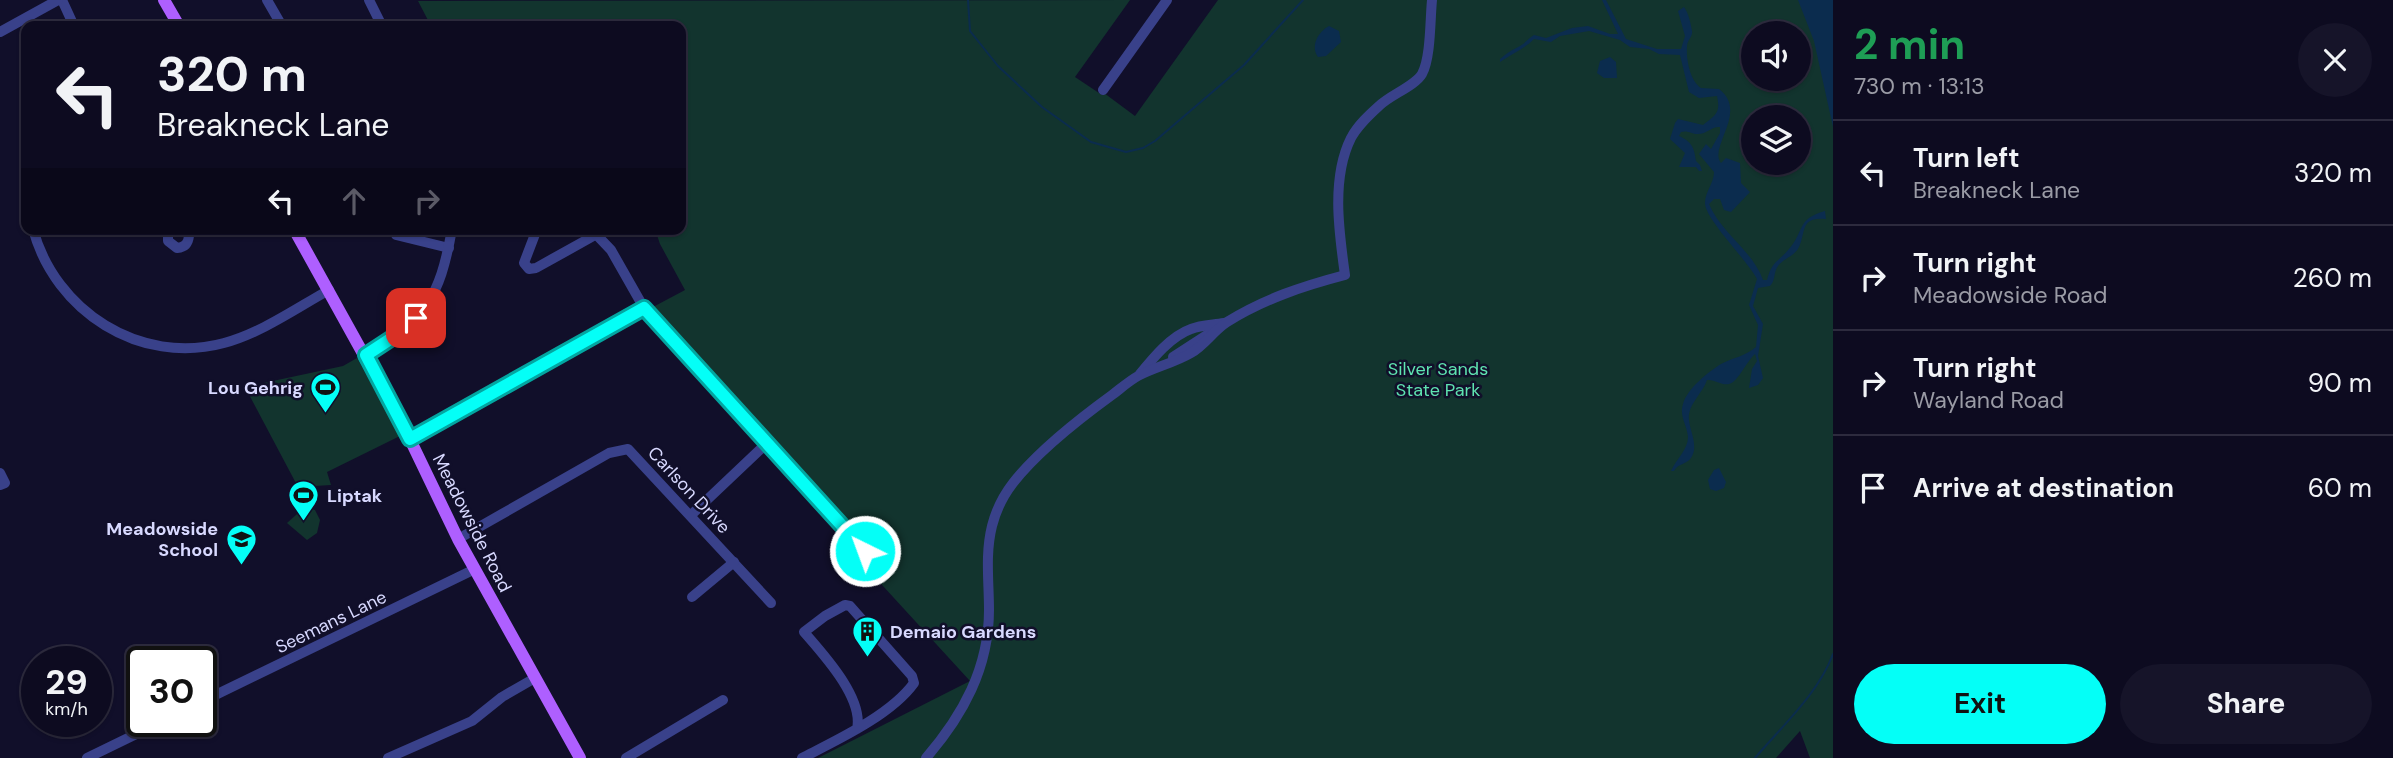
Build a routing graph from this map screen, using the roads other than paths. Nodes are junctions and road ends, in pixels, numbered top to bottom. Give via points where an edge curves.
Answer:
1 (60, 0) edge
2 (164, 0) edge
3 (267, 0) edge
4 (369, 0) edge
5 (1167, 0) edge
6 (1432, 0) edge
7 (21, 21) edge
8 (22, 21) edge
9 (71, 21) edge
10 (176, 21) edge
11 (279, 21) edge
12 (380, 21) edge
13 (0, 33) edge
14 (1103, 90) dead end
15 (35, 235) edge
16 (168, 235) edge
17 (188, 235) edge
18 (298, 235) edge
19 (396, 235) dead end
20 (451, 235) edge
21 (535, 235) edge
22 (589, 235) edge
23 (597, 235) edge
24 (449, 248) junction
25 (329, 290) junction
26 (644, 308) junction
27 (1224, 323) junction
28 (366, 355) junction
29 (1137, 377) junction
30 (410, 439) junction
31 (766, 444) junction
32 (0, 473) edge
33 (0, 485) edge
34 (691, 515) junction
35 (458, 539) junction
36 (865, 551) dead end
37 (734, 562) junction
38 (475, 569) junction
39 (692, 597) dead end
40 (771, 603) dead end
41 (535, 678) junction
42 (217, 694) edge
43 (723, 700) dead end
44 (858, 729) junction
45 (130, 737) edge
46 (87, 758) edge
47 (388, 758) edge
48 (580, 758) edge
49 (626, 758) edge
50 (802, 758) edge
51 (926, 758) edge

1 - 8 street
1 - 9 street
2 - 10 main road
3 - 11 street
4 - 12 street
5 - 14 street
6 - 27 street via 1422,74 1386,99 1352,136 1348,148 1338,206 1345,275 1290,291
7 - 13 street
15 - 25 street via 48,268 72,300 116,332 156,346 191,348 235,340
16 - 17 street via 177,248 188,243
18 - 25 main road, Meadowside Road
19 - 24 street
20 - 24 street
21 - 22 street via 524,263 529,269
23 - 26 street via 611,250
24 - 28 street via 442,276 424,309 407,328
25 - 28 main road, Meadowside Road
26 - 30 street
26 - 31 street
27 - 29 street via 1165,364
27 - 29 street via 1186,331
28 - 30 main road, Meadowside Road
29 - 51 street via 1051,445 1002,499 988,546 988,639 979,671 960,714
30 - 35 main road, Meadowside Road
31 - 34 street
31 - 36 street
32 - 33 street via 5,482
34 - 35 street, Carlson Drive via 628,449 609,453
34 - 37 street, Carlson Drive
35 - 38 main road, Meadowside Road
37 - 39 street
37 - 40 street, Carlson Drive
38 - 41 main road, Meadowside Road
38 - 42 street, Seemans Lane
41 - 47 street via 472,721
41 - 48 main road, Meadowside Road
43 - 49 street
44 - 44 street via 860,718 841,678 804,632 845,604 915,679 911,688
44 - 50 street
45 - 46 street

